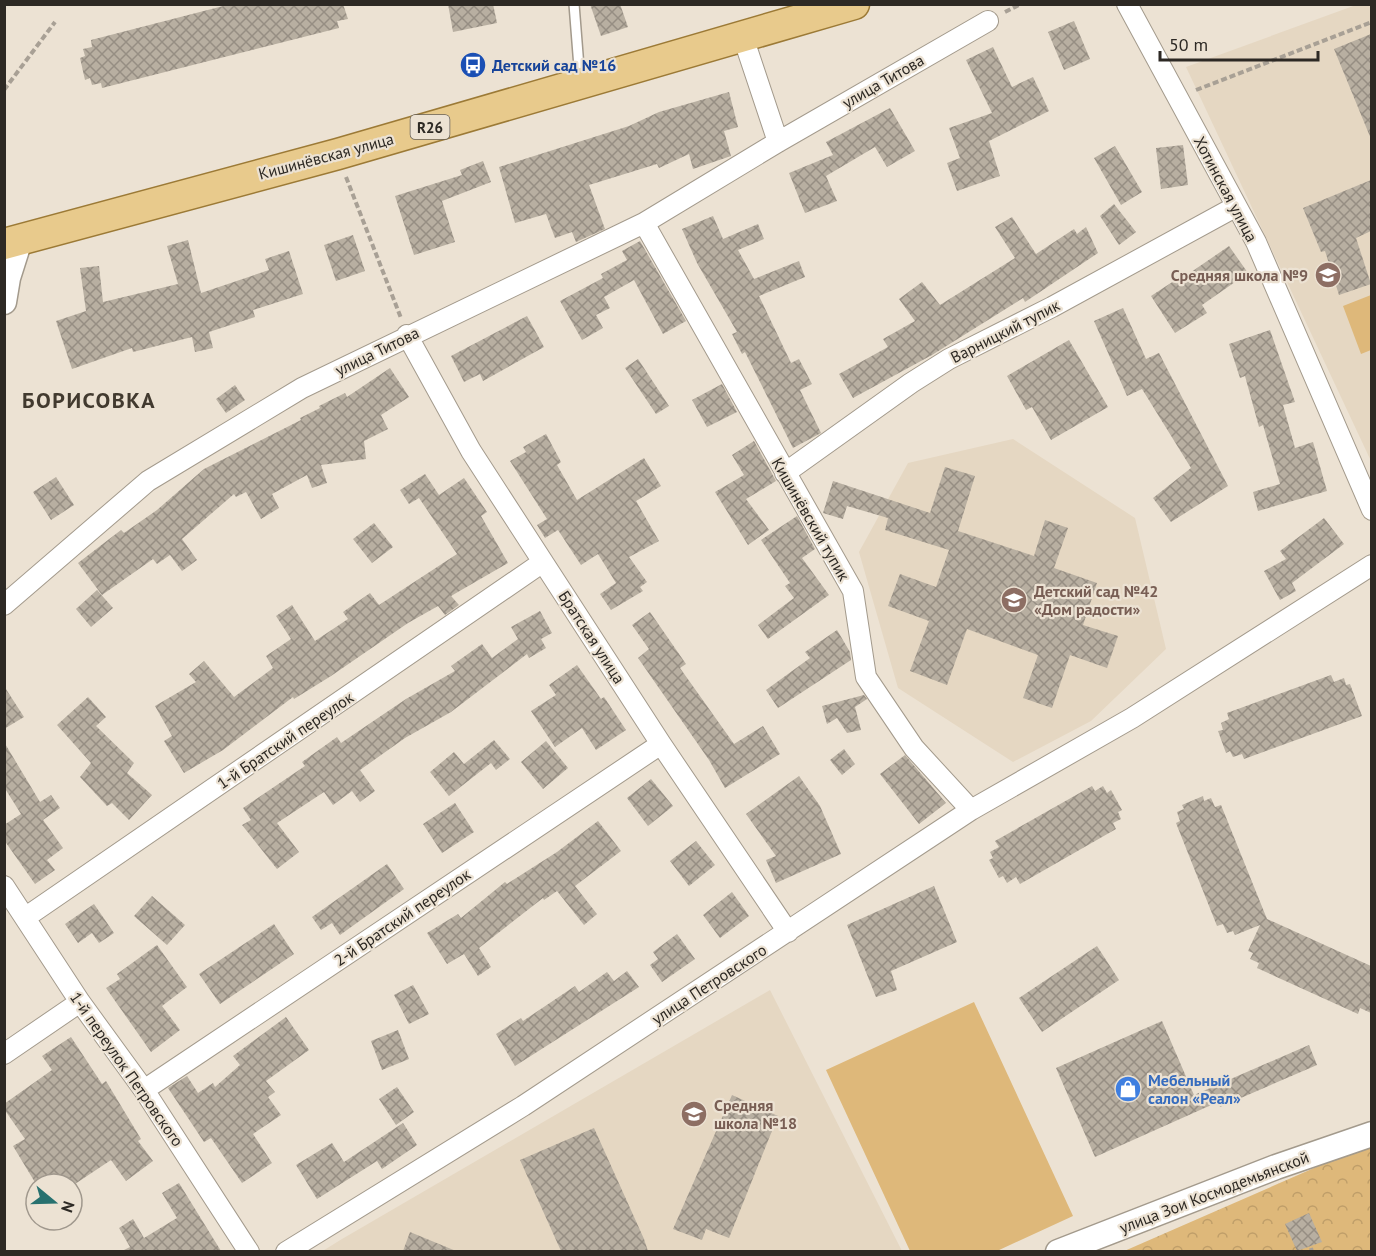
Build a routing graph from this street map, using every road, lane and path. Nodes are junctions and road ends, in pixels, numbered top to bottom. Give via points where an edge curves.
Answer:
1 (574, 4) edge
2 (854, 4) edge
3 (1127, 4) edge
4 (988, 21) dead end
5 (55, 22) dead end
6 (1371, 22) edge
7 (743, 37) junction
8 (581, 83) junction
9 (4, 90) edge
10 (1177, 96) junction
11 (778, 141) junction
12 (338, 154) junction
13 (1235, 207) junction
14 (644, 223) junction
15 (12, 242) edge
16 (4, 302) edge
17 (407, 335) junction
18 (785, 473) junction
19 (1371, 510) edge
20 (543, 562) junction
21 (1371, 565) edge
22 (4, 605) edge
23 (661, 744) junction
24 (971, 810) junction
25 (4, 886) edge
26 (26, 917) junction
27 (788, 932) junction
28 (80, 1002) junction
29 (4, 1054) edge
30 (144, 1090) junction
31 (1371, 1134) edge
32 (249, 1251) edge
33 (286, 1251) edge
34 (1058, 1251) edge

1 - 8 lane
2 - 7 main road, Кишинёвская улица / R26
3 - 10 street, Хотинская улица
4 - 11 street, улица Титова
5 - 9 path
6 - 10 path
7 - 8 main road, Кишинёвская улица / R26
7 - 11 street
8 - 12 main road, Кишинёвская улица / R26
10 - 13 street, Хотинская улица
11 - 14 street, улица Титова
12 - 15 main road, Кишинёвская улица / R26
12 - 17 path
13 - 18 street, Варницкий тупик via 949,359
13 - 19 street, Хотинская улица via 1256,242
14 - 17 street, улица Титова
14 - 18 street, Кишинёвский тупик
15 - 16 street
17 - 20 street, Братская улица via 471,451
17 - 22 street, улица Титова via 302,388 148,481
18 - 24 street, Кишинёвский тупик via 853,591 866,677 915,747
20 - 23 street, Братская улица
20 - 26 street, 1-й Братский переулок
21 - 24 street, улица Петровского via 1132,718
23 - 27 street, Братская улица
23 - 30 street, 2-й Братский переулок
24 - 27 street, улица Петровского
25 - 26 street, 1-й переулок Петровского
26 - 28 street, 1-й переулок Петровского
27 - 33 street, улица Петровского via 523,1106
28 - 29 street
28 - 30 street, 1-й переулок Петровского
30 - 32 street, 1-й переулок Петровского
31 - 34 street, улица Зои Космодемьянской

